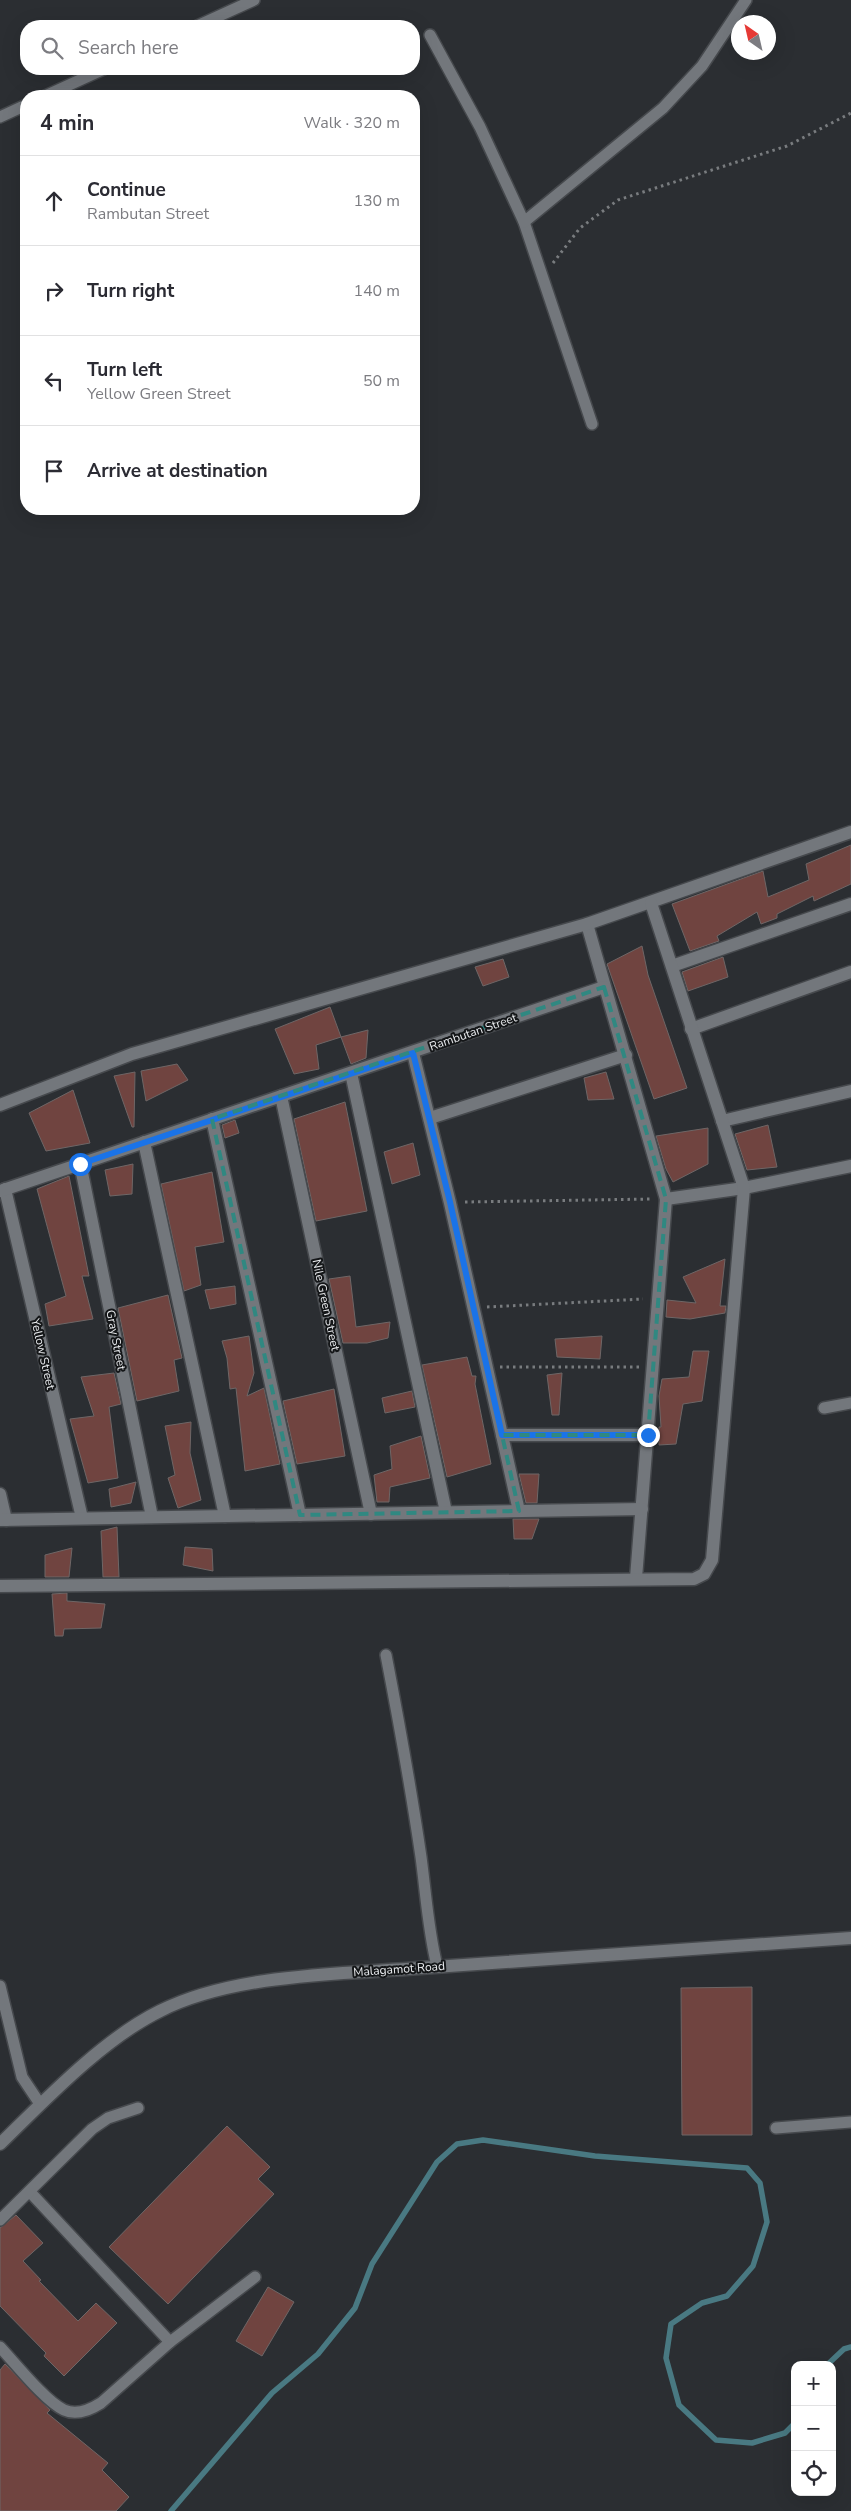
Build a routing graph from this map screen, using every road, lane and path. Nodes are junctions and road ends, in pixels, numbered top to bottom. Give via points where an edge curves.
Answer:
1 (254, 0) edge
2 (746, 0) edge
3 (210, 20) edge
4 (430, 35) dead end
5 (91, 75) edge
6 (58, 90) edge
7 (20, 108) edge
8 (851, 113) edge
9 (0, 116) edge
10 (524, 222) junction
11 (544, 276) junction
12 (592, 424) dead end
13 (851, 832) edge
14 (651, 903) junction
15 (851, 904) edge
16 (587, 924) junction
17 (672, 966) junction
18 (851, 972) edge
19 (604, 987) junction
20 (691, 1029) junction
21 (413, 1053) junction
22 (626, 1055) junction
23 (351, 1073) junction
24 (851, 1091) edge
25 (281, 1096) junction
26 (0, 1105) edge
27 (430, 1118) junction
28 (212, 1119) junction
29 (722, 1121) junction
30 (144, 1142) junction
31 (80, 1164) junction
32 (851, 1166) edge
33 (744, 1188) junction
34 (3, 1190) edge
35 (666, 1199) junction
36 (450, 1202) junction
37 (659, 1299) junction
38 (474, 1308) junction
39 (487, 1367) junction
40 (653, 1367) junction
41 (851, 1404) edge
42 (824, 1408) dead end
43 (502, 1435) junction
44 (648, 1435) junction
45 (0, 1494) edge
46 (642, 1509) junction
47 (519, 1511) junction
48 (446, 1512) junction
49 (371, 1514) junction
50 (300, 1515) junction
51 (225, 1516) junction
52 (152, 1517) junction
53 (82, 1518) junction
54 (3, 1520) edge
55 (636, 1578) junction
56 (0, 1586) edge
57 (386, 1655) dead end
58 (851, 1938) edge
59 (437, 1966) junction
60 (0, 1986) edge
61 (40, 2104) junction
62 (138, 2108) dead end
63 (851, 2122) edge
64 (776, 2128) dead end
65 (0, 2144) edge
66 (30, 2192) junction
67 (0, 2220) edge
68 (255, 2277) dead end
69 (170, 2342) junction
70 (0, 2348) edge

1 - 3 lane
2 - 10 lane via 702,66 663,108
4 - 10 lane via 480,127
5 - 6 lane
7 - 9 lane
8 - 11 path via 786,146 618,200 580,228
10 - 11 lane
11 - 12 lane
13 - 14 street
14 - 16 street
14 - 17 street
15 - 17 street
16 - 19 street
16 - 26 street via 132,1054
17 - 20 street
18 - 20 street
19 - 21 street, Rambutan Street
19 - 22 street
20 - 29 street
21 - 23 street, Rambutan Street
21 - 27 street
22 - 27 street
22 - 35 street
23 - 25 street, Rambutan Street
23 - 48 street
24 - 29 street
25 - 28 street, Rambutan Street
25 - 49 street, Nile Green Street
27 - 36 street
28 - 30 street, Rambutan Street
28 - 50 street
29 - 33 street
30 - 31 street, Rambutan Street
30 - 51 street
31 - 34 street, Rambutan Street
31 - 52 street, Gray Street
32 - 33 street
33 - 35 street
33 - 55 street via 710,1567 694,1579
34 - 53 street, Yellow Street
35 - 36 path
35 - 37 street
36 - 38 street
37 - 38 path
37 - 40 street
38 - 39 street
39 - 40 path
39 - 43 street
40 - 44 street
41 - 42 lane
43 - 44 street
43 - 47 street
44 - 46 street
45 - 54 street
46 - 47 street
46 - 55 street
47 - 48 street
48 - 49 street
49 - 50 street
50 - 51 street
51 - 52 street
52 - 53 street
53 - 54 street
55 - 56 street
57 - 59 lane via 404,1746 429,1936
58 - 59 street, Malagamot Road
59 - 61 street, Malagamot Road via 247,1984 195,1998 161,2010 133,2027
60 - 61 lane via 22,2077
61 - 65 street, Malagamot Road
62 - 66 lane via 108,2118 92,2129
63 - 64 lane
66 - 67 lane
66 - 69 lane
68 - 69 lane
69 - 70 lane via 101,2403 90,2410 75,2413 52,2401

